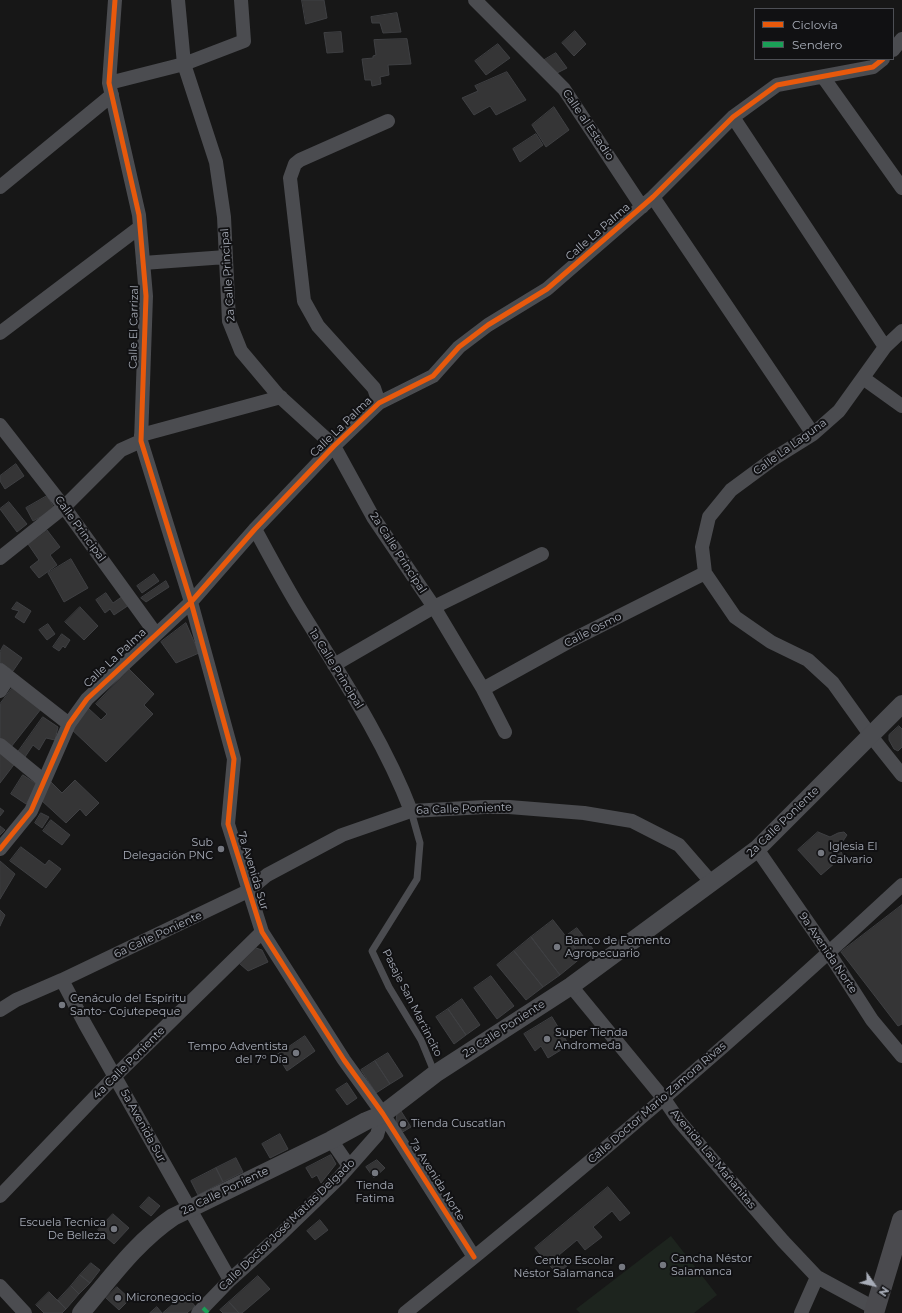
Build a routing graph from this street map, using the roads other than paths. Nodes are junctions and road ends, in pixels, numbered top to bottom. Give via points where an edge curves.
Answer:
1 (115, 0) edge
2 (178, 0) edge
3 (241, 0) edge
4 (475, 0) edge
5 (902, 39) edge
6 (894, 49) edge
7 (883, 60) edge
8 (184, 64) junction
9 (822, 77) junction
10 (111, 89) junction
11 (733, 117) junction
12 (388, 121) dead end
13 (0, 187) edge
14 (902, 188) edge
15 (652, 197) junction
16 (642, 207) junction
17 (140, 227) junction
18 (226, 257) junction
19 (143, 263) junction
20 (902, 331) edge
21 (0, 333) edge
22 (885, 347) junction
23 (863, 378) junction
24 (281, 397) junction
25 (379, 403) junction
26 (902, 406) edge
27 (0, 425) edge
28 (813, 434) junction
29 (141, 438) junction
30 (334, 446) junction
31 (64, 507) junction
32 (255, 529) junction
33 (542, 554) dead end
34 (0, 558) edge
35 (705, 572) junction
36 (191, 602) junction
37 (434, 607) junction
38 (156, 634) junction
39 (334, 665) junction
40 (4, 673) edge
41 (483, 689) junction
42 (0, 691) edge
43 (902, 704) edge
44 (69, 724) junction
45 (505, 732) dead end
46 (871, 736) junction
47 (0, 745) edge
48 (902, 775) edge
49 (44, 781) junction
50 (411, 811) junction
51 (0, 849) edge
52 (757, 849) junction
53 (712, 883) junction
54 (902, 885) edge
55 (248, 892) junction
56 (262, 932) junction
57 (829, 953) junction
58 (62, 980) junction
59 (571, 986) junction
60 (0, 1010) edge
61 (902, 1056) edge
62 (435, 1074) junction
63 (115, 1076) junction
64 (664, 1099) junction
65 (383, 1114) junction
66 (331, 1140) junction
67 (349, 1166) junction
68 (0, 1196) edge
69 (189, 1208) junction
70 (902, 1220) edge
71 (474, 1258) junction
72 (817, 1276) junction
73 (230, 1280) junction
74 (0, 1286) edge
75 (875, 1311) edge
76 (24, 1313) edge
77 (81, 1313) edge
78 (198, 1313) edge
79 (405, 1313) edge
80 (801, 1313) edge

1 - 10 street, Calle El Carrizal
2 - 8 street, 2a Calle Principal
3 - 8 street via 244,41
4 - 16 street, Calle al Estadio via 564,89
5 - 6 street
7 - 9 street, Calle La Palma via 873,67
8 - 10 street
8 - 18 street, 2a Calle Principal via 216,162 224,216
9 - 11 street, Calle La Palma via 777,85
9 - 14 street
10 - 13 street
10 - 17 street, Calle El Carrizal
11 - 15 street, Calle La Palma
11 - 22 street
12 - 25 street via 300,160 295,164 290,178 304,301 318,326 374,388
15 - 16 street, Calle La Palma
15 - 28 street
16 - 25 street, Calle La Palma via 547,289 488,325 459,347 432,376
17 - 19 street, Calle El Carrizal
17 - 21 street
18 - 19 street
18 - 24 street, 2a Calle Principal via 229,321 241,351
19 - 29 street, Calle El Carrizal via 146,296
20 - 22 street, Calle La Laguna
22 - 23 street, Calle La Laguna
23 - 26 street
23 - 28 street, Calle La Laguna via 839,411
24 - 29 street
24 - 30 street, 2a Calle Principal
25 - 30 street, Calle La Palma
27 - 31 street, Calle Principal
28 - 35 street, Calle La Laguna via 773,459 726,495 709,517 702,547
29 - 31 street via 121,450
29 - 36 street, Calle El Carrizal
30 - 32 street, Calle La Palma
30 - 37 street, 2a Calle Principal via 373,516
31 - 34 street
31 - 38 street, Calle Principal
32 - 36 street, Calle La Palma
32 - 39 street, 1a Calle Principal
33 - 37 street
35 - 41 street, Calle Osmo
35 - 46 street via 735,617 771,642 808,660 833,683
36 - 38 street, Calle La Palma
36 - 55 street, 7a Avenida Sur via 234,759 228,824
37 - 39 street
37 - 41 street, 2a Calle Principal
38 - 44 street, Calle La Palma via 86,699
39 - 50 street, 1a Calle Principal via 397,775
40 - 42 street
40 - 44 street
41 - 45 street, 2a Calle Principal
43 - 46 street, 2a Calle Poniente
44 - 49 street, Calle La Palma
46 - 48 street
46 - 52 street, 2a Calle Poniente
47 - 49 street
49 - 51 street, Calle La Palma via 30,811
50 - 53 street, 6a Calle Poniente via 509,807 584,813 632,821 679,845
50 - 55 street, 6a Calle Poniente via 342,835 267,875
50 - 62 lane, Pasaje San Martincito via 420,843 417,879 372,951 389,987 421,1040
52 - 53 street, 2a Calle Poniente
52 - 57 street, 9a Avenida Norte
53 - 59 street, 2a Calle Poniente
54 - 57 street, Calle Doctor Mario Zamora Rivas
55 - 56 street, 7a Avenida Sur
55 - 58 street, 6a Calle Poniente
56 - 63 street, 4a Calle Poniente
56 - 65 street, 7a Avenida Sur via 344,1060
57 - 61 street, 9a Avenida Norte via 872,1020
57 - 64 street, Calle Doctor Mario Zamora Rivas
58 - 60 street, 6a Calle Poniente via 16,1000
58 - 63 street, 5a Avenida Sur
59 - 62 street, 2a Calle Poniente
59 - 64 street, Avenida Las Mañanitas
62 - 65 street, 2a Calle Poniente
63 - 68 street, 4a Calle Poniente
63 - 69 street, 5a Avenida Sur
64 - 71 street, Calle Doctor Mario Zamora Rivas
64 - 72 street, Avenida Las Mañanitas via 679,1121 783,1241
65 - 66 street, 2a Calle Poniente via 366,1120
65 - 67 street, Calle Doctor José Matías Delgado via 377,1135
65 - 71 street, 7a Avenida Norte
66 - 67 street
66 - 69 street, 2a Calle Poniente
67 - 73 street, Calle Doctor José Matías Delgado via 280,1235
69 - 73 street, 5a Avenida Sur
69 - 77 street, 2a Calle Poniente via 159,1226 136,1248
70 - 75 main road
71 - 79 street, Calle Doctor Mario Zamora Rivas
72 - 75 street, Avenida Las Mañanitas
72 - 80 street
73 - 78 street, Calle Doctor José Matías Delgado
74 - 76 street

